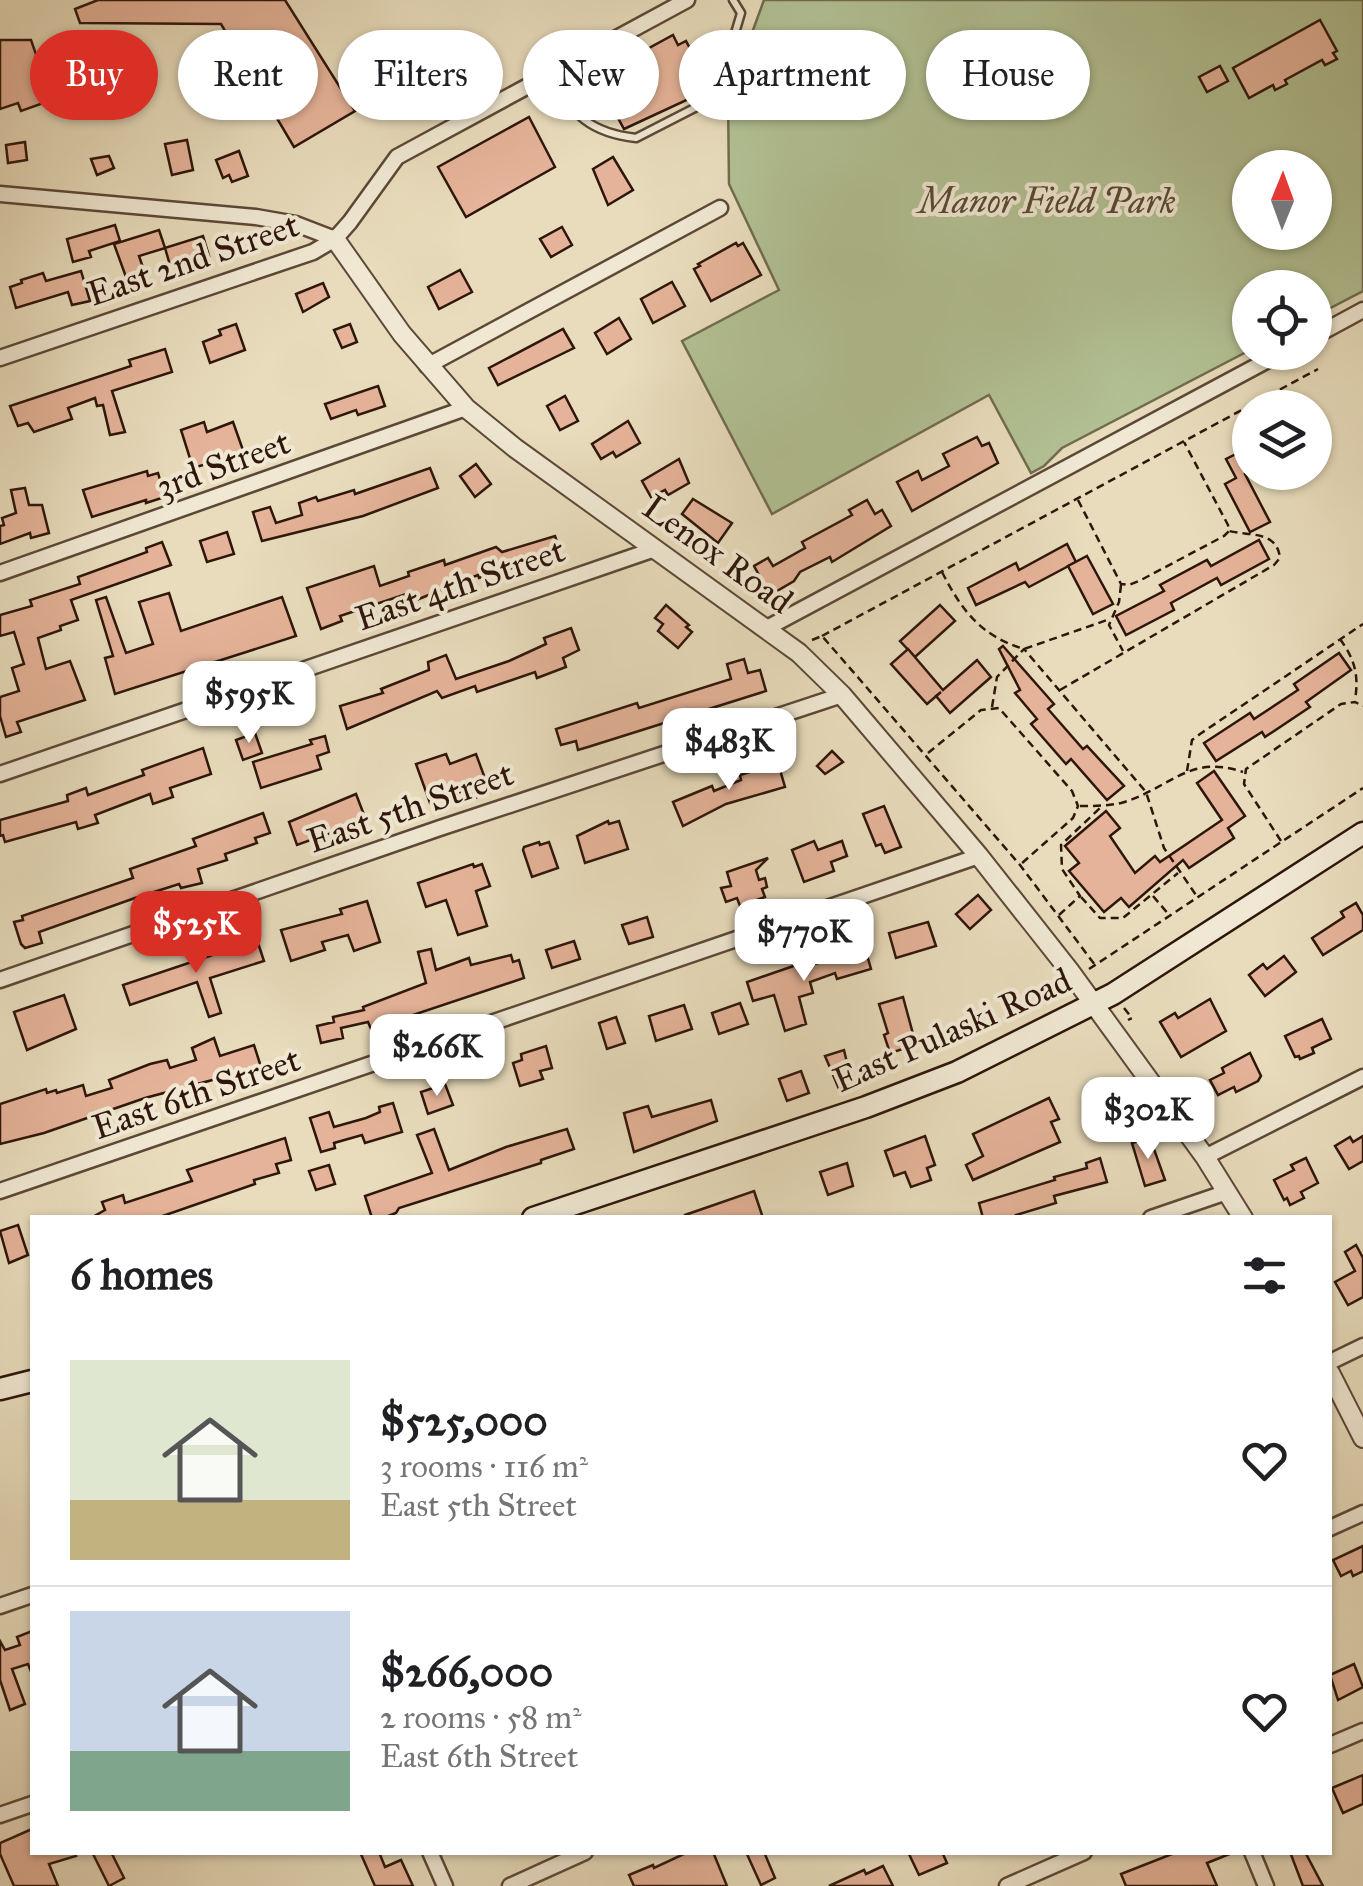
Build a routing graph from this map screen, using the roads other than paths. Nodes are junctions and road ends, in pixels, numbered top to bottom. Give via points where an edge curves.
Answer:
1 (687, 0) edge
2 (733, 0) edge
3 (632, 30) edge
4 (523, 89) edge
5 (585, 120) edge
6 (0, 194) edge
7 (720, 208) dead end
8 (335, 239) junction
9 (1363, 310) edge
10 (1332, 327) edge
11 (0, 358) edge
12 (427, 366) junction
13 (1250, 370) edge
14 (466, 408) junction
15 (656, 548) junction
16 (0, 574) edge
17 (766, 628) junction
18 (842, 695) junction
19 (0, 774) edge
20 (1363, 833) edge
21 (979, 856) junction
22 (0, 980) edge
23 (1094, 1005) junction
24 (1363, 1077) edge
25 (1205, 1157) junction
26 (0, 1192) edge
27 (1227, 1192) junction
28 (542, 1215) edge
29 (1159, 1215) edge
30 (1241, 1215) edge
31 (1363, 1346) edge
32 (1332, 1361) edge
33 (1332, 1377) edge
34 (30, 1381) edge
35 (1, 1384) edge
36 (1363, 1438) edge
37 (1363, 1513) edge
38 (1332, 1527) edge
39 (30, 1596) edge
40 (0, 1606) edge
41 (1363, 1731) edge
42 (1332, 1745) edge
43 (30, 1805) edge
44 (0, 1815) edge
45 (431, 1855) edge
46 (577, 1855) edge
47 (1077, 1855) edge
48 (1253, 1855) edge
49 (445, 1886) edge
50 (510, 1886) edge
51 (1008, 1886) edge
52 (1266, 1886) edge

1 - 3 street, East 2nd Street
2 - 5 lane via 741,13 716,97 636,138
4 - 8 street, East 2nd Street via 397,157
6 - 8 street via 256,217
7 - 12 street
8 - 11 street, East 2nd Street
8 - 12 street, Lenox Road
9 - 10 street
12 - 14 street, Lenox Road
13 - 17 street
14 - 15 street, Lenox Road
14 - 16 street, 3rd Street
15 - 17 street, Lenox Road
15 - 19 street, East 4th Street
17 - 18 street, Lenox Road
18 - 21 street, Lenox Road
18 - 22 street, East 5th Street
20 - 23 main road, East Pulaski Road
21 - 23 street, Lenox Road
21 - 26 street, East 6th Street
23 - 25 street, Lenox Road
23 - 28 main road, East Pulaski Road via 958,1072 866,1107
24 - 25 street
25 - 27 street, Lenox Road
27 - 29 street
27 - 30 street, Lenox Road
31 - 32 street
33 - 36 street
34 - 35 main road
37 - 38 street
39 - 40 street
41 - 42 street
43 - 44 street
45 - 49 street
46 - 50 street
47 - 51 street
48 - 52 street

